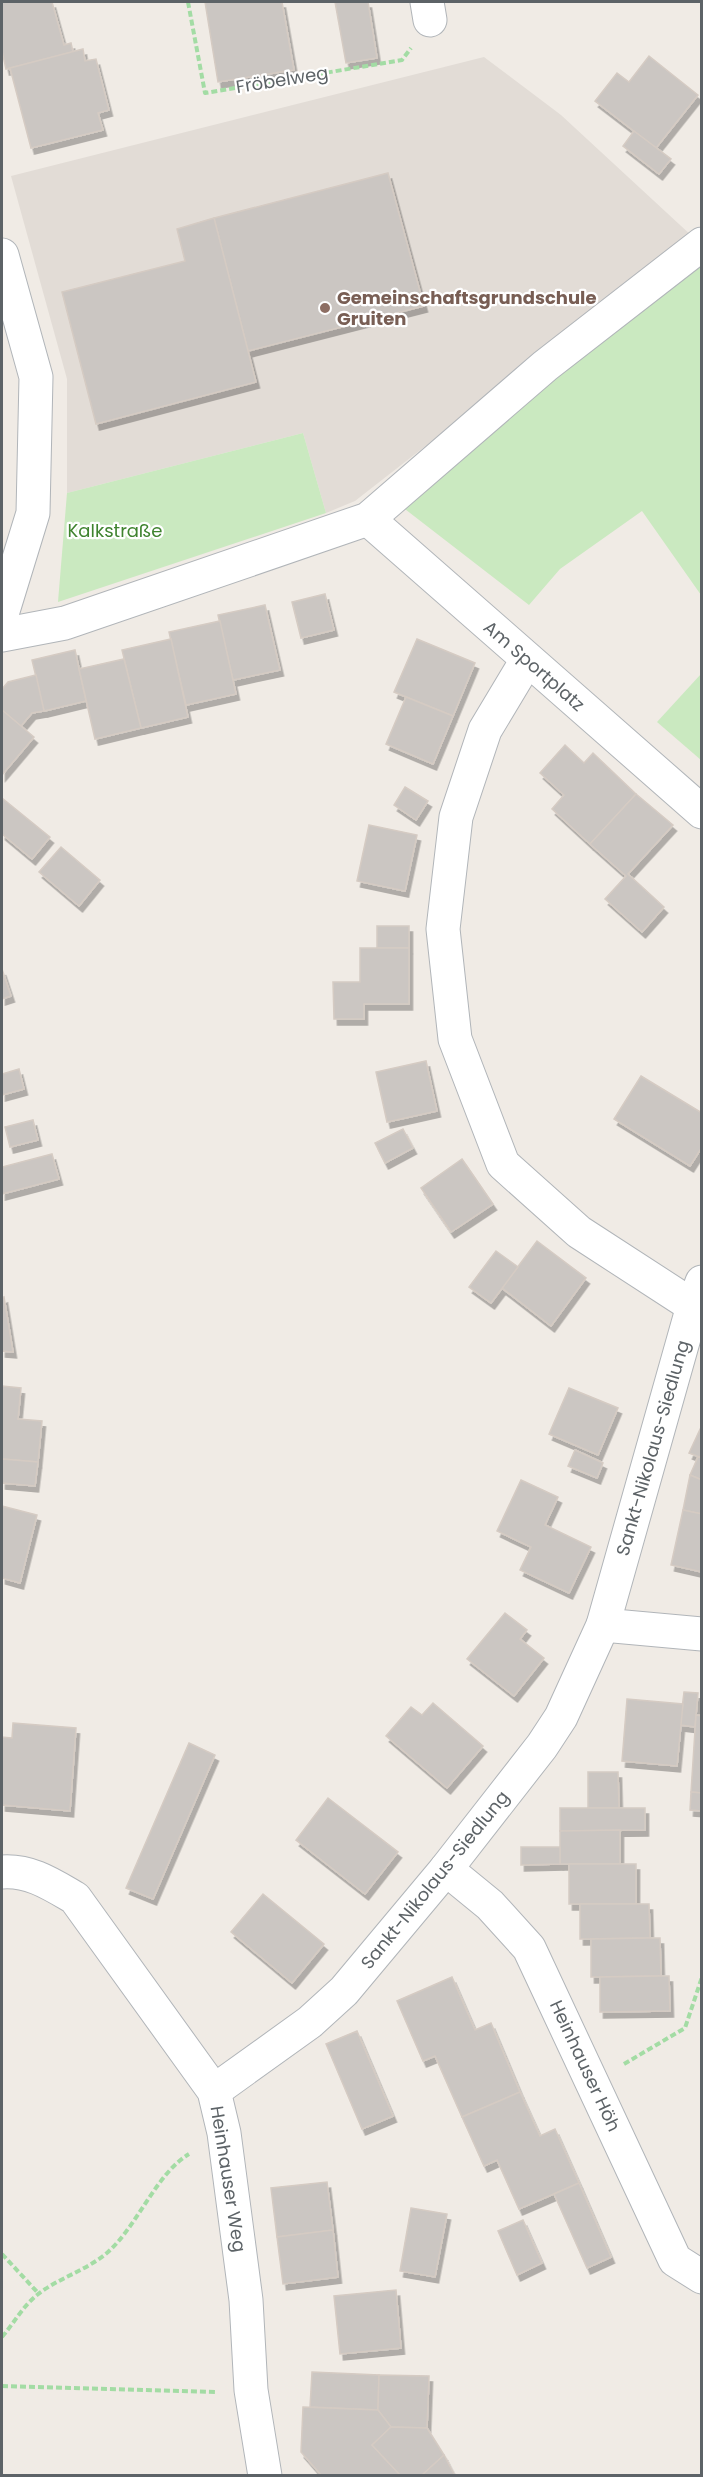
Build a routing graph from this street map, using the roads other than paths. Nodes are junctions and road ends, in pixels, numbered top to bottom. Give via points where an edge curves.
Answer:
1 (702, 244) edge
2 (2, 255) edge
3 (368, 519) junction
4 (2, 614) edge
5 (2, 636) edge
6 (527, 660) junction
7 (702, 812) edge
8 (697, 1294) edge
9 (603, 1624) junction
10 (702, 1634) edge
11 (446, 1869) junction
12 (2, 1872) edge
13 (214, 2091) junction
14 (702, 2277) edge
15 (265, 2475) edge

1 - 3 street via 545,366
2 - 4 street via 36,377 33,513
3 - 5 street via 65,624
3 - 6 street, Am Sportplatz
6 - 7 street, Am Sportplatz
6 - 8 street, Sankt-Nikolaus-Siedlung via 484,730 456,817 443,929 455,1039 502,1164 579,1232
8 - 9 street, Sankt-Nikolaus-Siedlung
9 - 10 street
9 - 11 street, Sankt-Nikolaus-Siedlung via 561,1717
11 - 13 street, Sankt-Nikolaus-Siedlung via 344,1990 310,2022
11 - 14 street, Heinhauser Höh via 490,1905 530,1948 675,2260
12 - 13 street, Heinhauser Weg via 42,1878 75,1898
13 - 15 street, Heinhauser Weg via 224,2133 246,2300 251,2390

